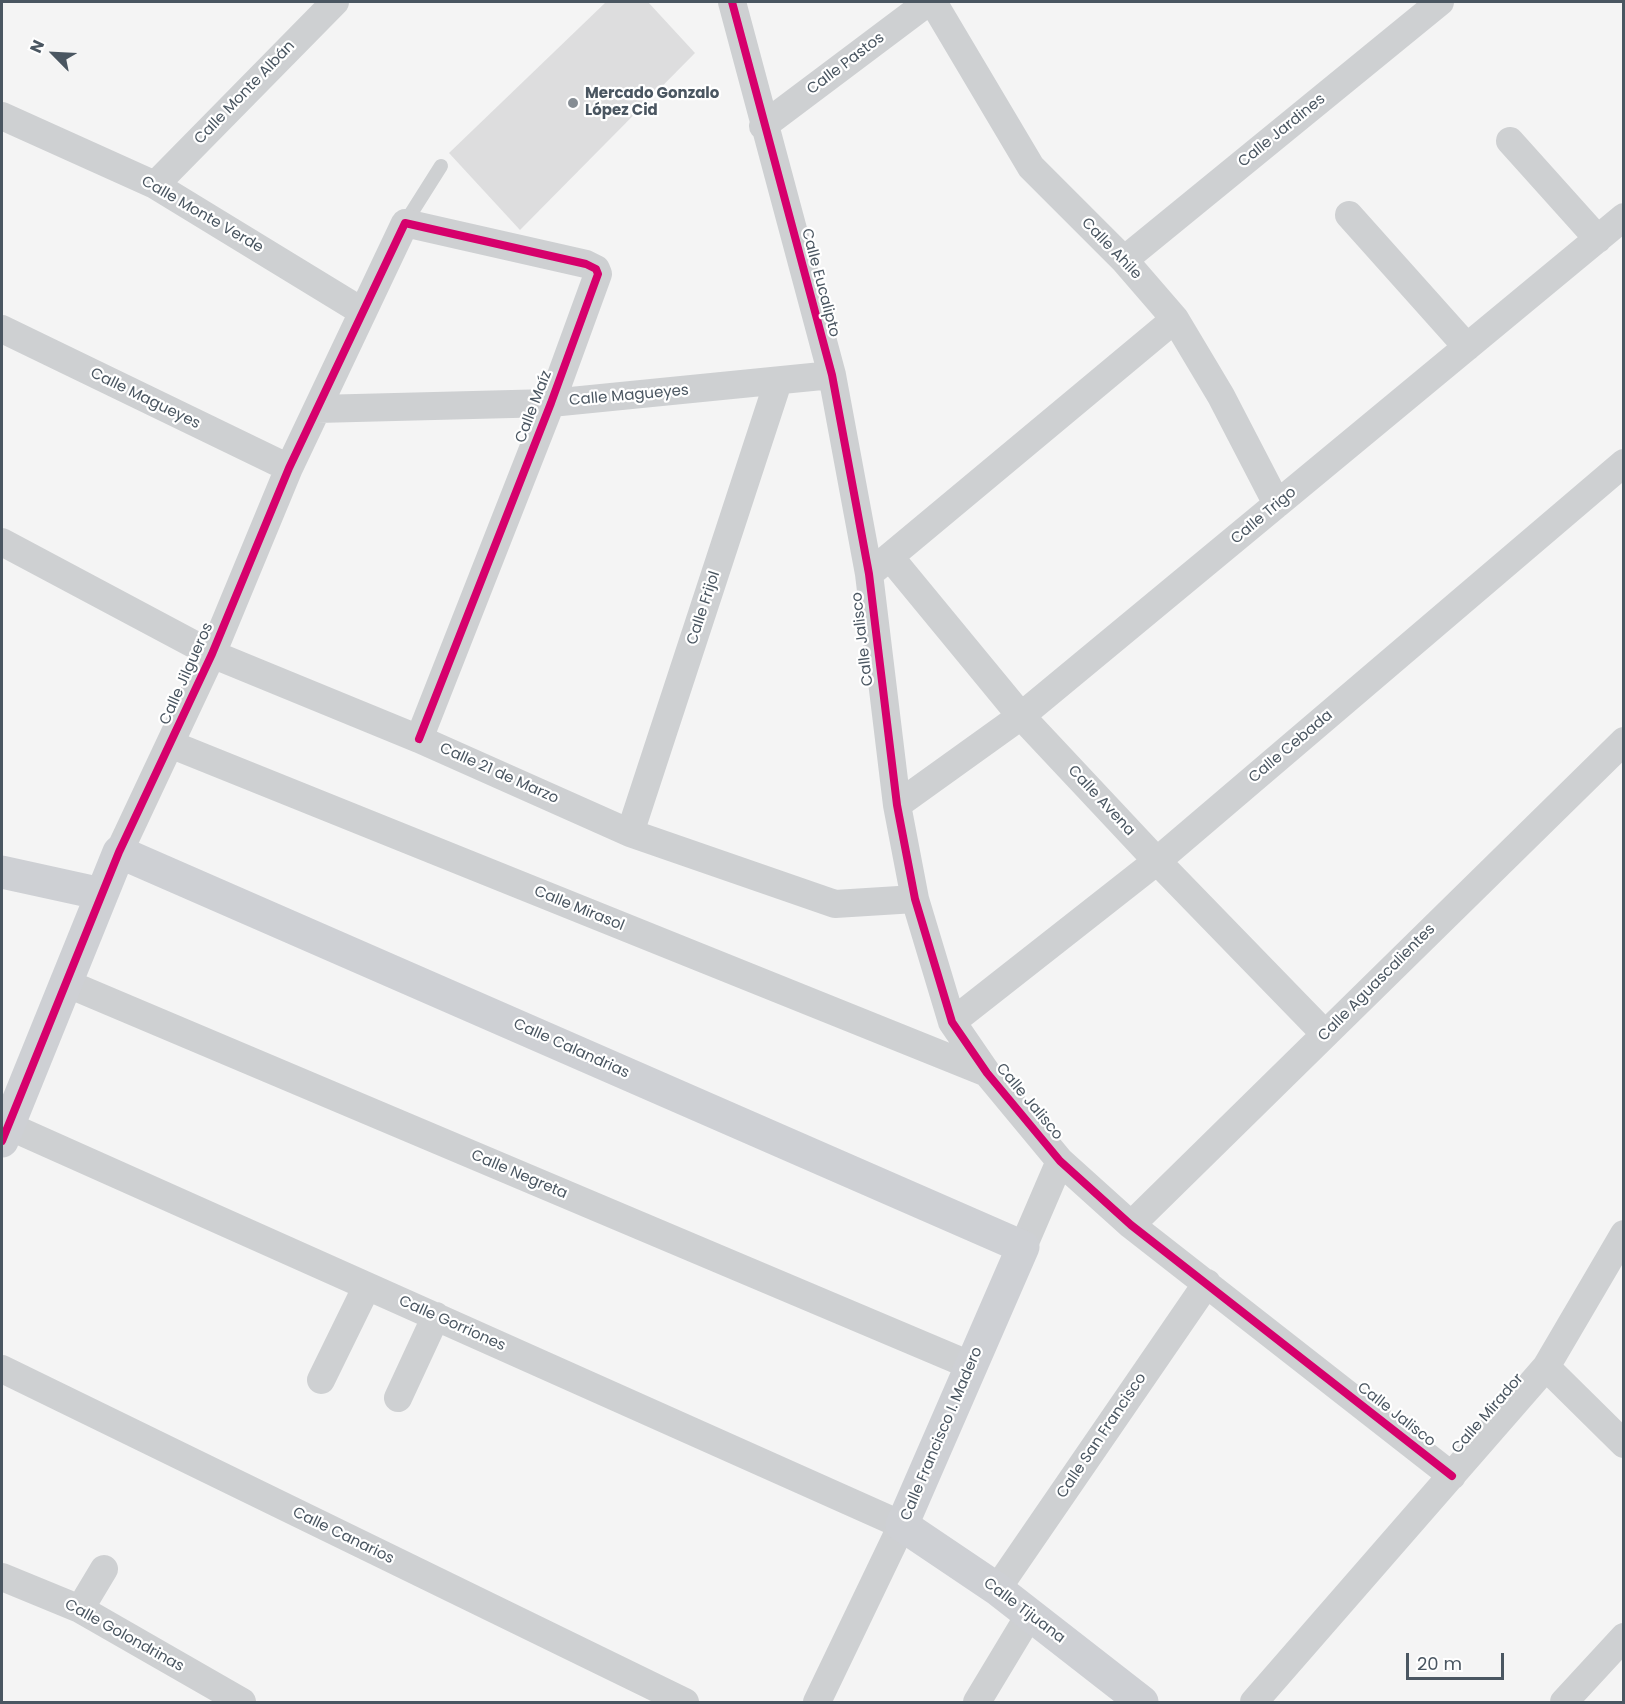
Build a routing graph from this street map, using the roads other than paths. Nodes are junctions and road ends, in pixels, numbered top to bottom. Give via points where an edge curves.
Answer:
1 (335, 2) edge
2 (732, 2) edge
3 (928, 2) edge
4 (933, 2) edge
5 (1440, 2) edge
6 (2, 116) edge
7 (763, 126) junction
8 (1510, 141) dead end
9 (441, 166) dead end
10 (155, 185) junction
11 (1349, 215) dead end
12 (1623, 217) edge
13 (405, 223) junction
14 (1598, 239) junction
15 (1124, 260) junction
16 (363, 312) junction
17 (1175, 319) junction
18 (2, 329) edge
19 (1467, 347) junction
20 (832, 375) junction
21 (778, 382) junction
22 (550, 403) junction
23 (317, 410) junction
24 (1623, 463) edge
25 (289, 468) junction
26 (1277, 504) junction
27 (2, 542) edge
28 (880, 565) junction
29 (212, 654) junction
30 (1021, 716) junction
31 (419, 739) junction
32 (1623, 741) edge
33 (170, 744) junction
34 (897, 805) junction
35 (630, 833) junction
36 (120, 852) junction
37 (1157, 861) junction
38 (2, 872) edge
39 (102, 894) junction
40 (915, 899) junction
41 (66, 984) junction
42 (952, 1022) junction
43 (1325, 1034) junction
44 (987, 1073) junction
45 (3, 1129) edge
46 (1060, 1161) junction
47 (1131, 1225) junction
48 (1623, 1234) edge
49 (1023, 1246) junction
50 (1207, 1283) junction
51 (367, 1286) junction
52 (436, 1316) junction
53 (972, 1366) junction
54 (1546, 1366) junction
55 (2, 1369) edge
56 (321, 1380) dead end
57 (398, 1398) dead end
58 (1623, 1444) edge
59 (1452, 1476) junction
60 (902, 1525) junction
61 (104, 1569) dead end
62 (2, 1577) edge
63 (997, 1588) junction
64 (80, 1610) junction
65 (1030, 1614) junction
66 (1623, 1637) edge
67 (242, 1702) edge
68 (685, 1702) edge
69 (817, 1702) edge
70 (977, 1702) edge
71 (1142, 1702) edge
72 (1254, 1702) edge
73 (1564, 1702) edge

1 - 10 street, Calle Monte Albán
2 - 7 street, Calle Eucalipto
3 - 7 street, Calle Pastos
4 - 15 street, Calle Ahile via 1031,167
5 - 15 street, Calle Jardines
6 - 10 street, Calle Monte Verde
7 - 20 street, Calle Eucalipto
8 - 14 street
9 - 13 lane
10 - 16 street, Calle Monte Verde
11 - 19 street
12 - 14 street, Calle Trigo
13 - 16 street, Calle Jilgueros
13 - 22 street, Calle Maíz via 596,269 597,280
14 - 19 street, Calle Trigo
15 - 17 street, Calle Ahile
16 - 23 street, Calle Jilgueros
17 - 26 street, Calle Ahile via 1221,396
17 - 28 street
18 - 25 street, Calle Magueyes
19 - 26 street, Calle Trigo
20 - 21 street, Calle Magueyes
20 - 28 street, Calle Eucalipto
21 - 22 street, Calle Magueyes
21 - 35 street, Calle Frijol
22 - 23 street, Calle Magueyes
22 - 31 street, Calle Maíz
23 - 25 street, Calle Jilgueros
24 - 37 street, Calle Cebada
25 - 29 street, Calle Jilgueros
26 - 30 street, Calle Trigo
27 - 29 street, Calle 21 de Marzo
28 - 30 street, Calle Avena
28 - 34 street, Calle Jalisco
29 - 31 street, Calle 21 de Marzo
29 - 33 street, Calle Jilgueros
30 - 34 street, Calle Trigo
30 - 37 street, Calle Avena
31 - 35 street, Calle 21 de Marzo
32 - 43 street, Calle Aguascalientes
33 - 36 street, Calle Jilgueros
33 - 44 street, Calle Mirasol
34 - 40 street, Calle Jalisco
35 - 40 street, Calle 21 de Marzo via 835,904
36 - 39 street, Calle Jilgueros
36 - 49 street, Calle Calandrias
37 - 42 street, Calle Cebada
37 - 43 street, Calle Avena
38 - 39 street
39 - 41 street, Calle Jilgueros
40 - 42 street, Calle Jalisco
41 - 45 street, Calle Jilgueros
41 - 53 street, Calle Negreta
42 - 44 street, Calle Jalisco
43 - 47 street, Calle Aguascalientes
44 - 46 street, Calle Jalisco
45 - 51 street, Calle Gorriones
46 - 47 street, Calle Jalisco
46 - 49 street, Calle Francisco I. Madero
47 - 50 street, Calle Jalisco
48 - 54 street, Calle Mirador
49 - 53 street, Calle Francisco I. Madero
50 - 59 street, Calle Jalisco
50 - 63 street, Calle San Francisco
51 - 52 street, Calle Gorriones
51 - 56 street
52 - 57 street
52 - 60 street, Calle Gorriones
53 - 60 street, Calle Francisco I. Madero
54 - 58 street
54 - 59 street, Calle Mirador
55 - 68 street, Calle Canarios
59 - 72 street, Calle Mirador
60 - 63 street, Calle Tijuana
60 - 69 street, Calle Francisco I. Madero
61 - 64 street
62 - 64 street, Calle Golondrinas
63 - 65 street, Calle Tijuana
64 - 67 street, Calle Golondrinas
65 - 70 street
65 - 71 street, Calle Tijuana
66 - 73 street

